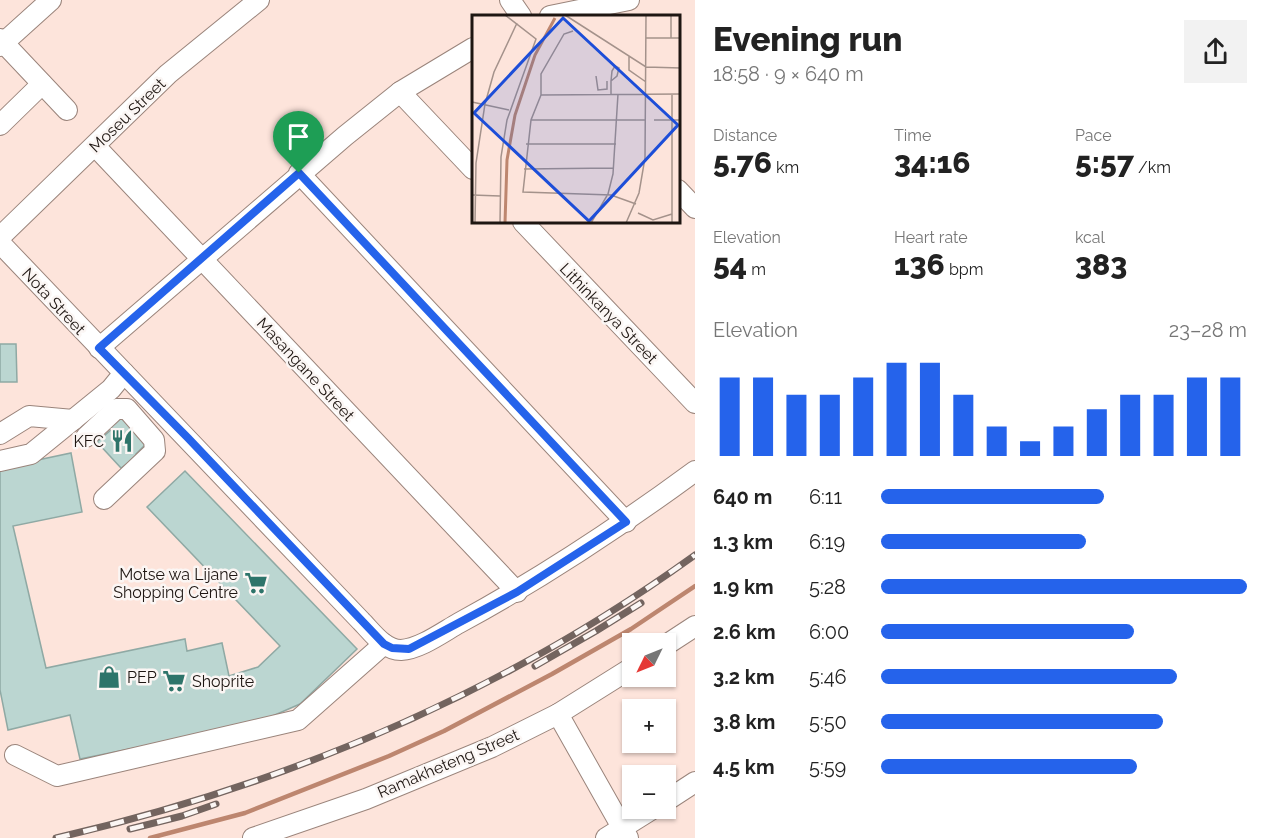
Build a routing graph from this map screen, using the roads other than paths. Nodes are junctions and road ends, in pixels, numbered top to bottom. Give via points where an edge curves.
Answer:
1 (51, 0) edge
2 (259, 0) edge
3 (510, 0) edge
4 (629, 0) edge
5 (520, 15) edge
6 (555, 15) edge
7 (1, 42) edge
8 (472, 49) edge
9 (42, 84) junction
10 (400, 92) junction
11 (67, 111) dead end
12 (0, 125) edge
13 (95, 146) junction
14 (472, 168) edge
15 (299, 173) junction
16 (680, 191) edge
17 (695, 208) edge
18 (525, 224) edge
19 (0, 237) edge
20 (0, 243) edge
21 (202, 258) junction
22 (99, 348) junction
23 (124, 373) junction
24 (695, 403) edge
25 (73, 420) junction
26 (0, 434) edge
27 (86, 437) dead end
28 (0, 461) edge
29 (695, 471) edge
30 (104, 499) dead end
31 (626, 522) junction
32 (517, 592) junction
33 (695, 626) edge
34 (676, 638) edge
35 (384, 644) junction
36 (622, 674) edge
37 (558, 714) junction
38 (15, 755) dead end
39 (695, 782) edge
40 (676, 794) edge
41 (640, 819) edge
42 (619, 835) edge
43 (253, 838) edge

1 - 7 street
2 - 13 street, Moseu Street via 168,74
3 - 5 street
4 - 6 street
7 - 9 street
8 - 10 street
9 - 11 street
9 - 12 street
10 - 14 street
10 - 15 street
13 - 19 street, Moseu Street
13 - 21 street, Masangane Street
15 - 21 street
15 - 31 street
16 - 17 street
18 - 24 street, Lithinkanya Street
20 - 22 street, Nota Street
21 - 22 street
21 - 32 street, Masangane Street
22 - 23 street, Nota Street
23 - 25 street
23 - 35 street, Nota Street
25 - 26 street via 29,416
25 - 28 street via 31,454
27 - 30 street via 116,409 127,410 154,440 154,451
29 - 31 street
31 - 32 street
32 - 35 street via 409,649
33 - 34 street
35 - 38 street via 298,720 57,776
36 - 37 street, Ramakheteng Street
37 - 42 street
37 - 43 street, Ramakheteng Street via 492,747 366,799
39 - 40 street
41 - 42 street

